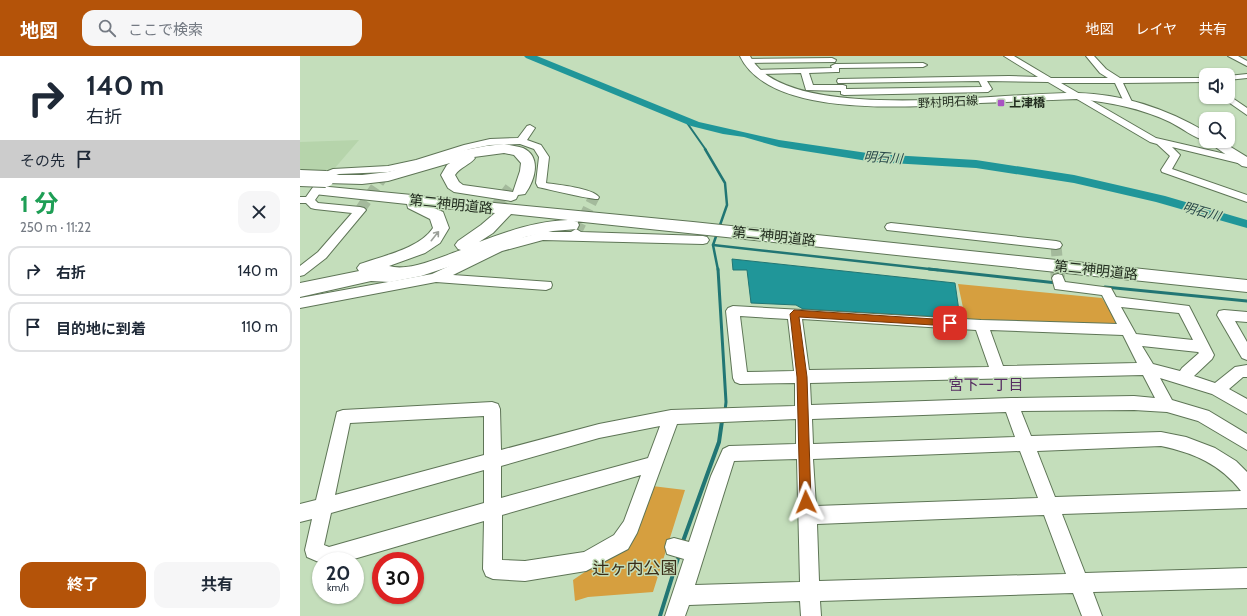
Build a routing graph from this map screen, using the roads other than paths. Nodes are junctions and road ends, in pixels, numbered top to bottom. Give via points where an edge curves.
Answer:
1 (918, 56) edge
2 (1008, 56) edge
3 (1090, 56) edge
4 (1232, 56) edge
5 (746, 58) edge
6 (834, 63) edge
7 (1247, 64) edge
8 (923, 65) junction
9 (757, 72) junction
10 (805, 72) junction
11 (1247, 76) edge
12 (1235, 77) edge
13 (982, 78) junction
14 (929, 79) junction
15 (1050, 80) junction
16 (1118, 80) junction
17 (1199, 80) edge
18 (933, 90) junction
19 (843, 91) junction
20 (1077, 96) junction
21 (938, 102) junction
22 (1128, 102) junction
23 (1235, 103) edge
24 (1247, 112) edge
25 (530, 128) dead end
26 (1199, 133) edge
27 (521, 140) junction
28 (1160, 142) junction
29 (1224, 148) edge
30 (1247, 163) edge
31 (300, 178) edge
32 (300, 183) edge
33 (313, 190) edge
34 (594, 197) dead end
35 (393, 198) junction
36 (1247, 200) edge
37 (545, 204) junction
38 (891, 227) dead end
39 (696, 230) junction
40 (767, 232) junction
41 (1056, 245) dead end
42 (349, 274) junction
43 (374, 276) junction
44 (1247, 277) edge
45 (435, 278) junction
46 (1058, 278) dead end
47 (306, 282) edge
48 (546, 284) dead end
49 (1247, 286) edge
50 (1112, 301) junction
51 (300, 303) edge
52 (794, 314) junction
53 (1247, 317) edge
54 (981, 325) junction
55 (1129, 335) junction
56 (1203, 347) junction
57 (1247, 354) edge
58 (1148, 369) junction
59 (1247, 371) edge
60 (998, 372) junction
61 (802, 377) junction
62 (1186, 379) junction
63 (1217, 390) junction
64 (1168, 404) junction
65 (1011, 405) junction
66 (1247, 407) edge
67 (803, 412) junction
68 (672, 417) junction
69 (1247, 443) edge
70 (1028, 444) junction
71 (804, 451) junction
72 (492, 460) junction
73 (654, 464) junction
74 (1247, 485) edge
75 (1247, 499) edge
76 (1051, 506) junction
77 (323, 507) junction
78 (493, 509) junction
79 (300, 513) edge
80 (806, 515) junction
81 (674, 547) dead end
82 (695, 553) junction
83 (1247, 578) edge
84 (1080, 584) junction
85 (809, 592) junction
86 (682, 595) junction
87 (675, 616) edge
88 (811, 616) edge
89 (1092, 616) edge

1 - 8 street
2 - 15 street
3 - 16 street via 1103,71
4 - 7 street
5 - 6 street
5 - 9 main road, 野村明石線
6 - 8 street
6 - 10 street
6 - 19 street
8 - 14 street
9 - 10 street
9 - 19 main road, 野村明石線 via 772,82 795,91 827,99
10 - 19 street via 809,88
11 - 12 street
13 - 14 street
13 - 15 street
13 - 18 street via 988,89
14 - 18 street
14 - 19 street
15 - 16 street
15 - 20 street
16 - 17 street
16 - 22 street
18 - 19 street
18 - 21 street
19 - 21 main road, 野村明石線 via 895,104
20 - 21 main road, 野村明石線
20 - 22 main road, 野村明石線
20 - 28 street
22 - 26 main road, 野村明石線 via 1168,116
23 - 24 street
25 - 27 street
27 - 33 street via 490,142 467,147 418,163 388,169 337,171 326,175
27 - 34 street via 538,146 544,157 540,183 542,185
28 - 30 street
28 - 36 street via 1175,155 1166,170
29 - 30 main road
31 - 33 highway, bridge
32 - 33 highway, 第二神明道路
33 - 35 highway, 第二神明道路
33 - 37 highway, 第二神明道路
33 - 37 highway via 352,180 395,176 473,152 496,148 515,151 527,159 528,171 516,190 520,163 512,156 501,152 480,153 463,160 452,168 448,175 453,185 459,189 526,198
33 - 47 street via 315,206 360,210 322,255
35 - 39 highway, 第二神明道路
42 -> 35 highway via 419,249 434,239 441,228 437,216 421,207
37 - 39 highway, 第二神明道路
38 - 41 street
39 - 40 highway, 第二神明道路
39 - 40 highway, 第二神明道路 via 748,234
39 - 43 highway via 546,226 521,232 437,265 396,276
39 - 45 street via 542,236 498,248
40 - 44 highway, 第二神明道路
40 - 49 highway, 第二神明道路
42 - 43 highway via 432,253 453,244 499,214 487,229 468,243 437,257
42 - 47 highway
43 - 47 highway
45 - 48 street
45 - 51 street
46 - 50 street via 1060,286 1106,291
50 - 55 street
50 - 56 street via 1184,309
52 - 54 street
52 - 61 street
52 - 61 street via 733,311 740,378
53 - 57 street via 1224,315
54 - 55 street
54 - 60 street
55 - 56 street
55 - 58 street
56 - 62 street via 1207,355 1187,372
58 - 60 street
58 - 62 street
58 - 64 street
59 - 63 street via 1240,371
60 - 61 street
61 - 67 street
62 - 63 street
63 - 66 street
64 - 65 street
64 - 69 street via 1203,416
65 - 67 street
65 - 70 street
67 - 68 street
67 - 71 street
68 - 72 street via 599,431
68 - 73 street
70 - 71 street
70 - 74 street via 1161,439 1184,443 1204,450 1225,462
70 - 76 street
71 - 80 street
71 - 82 street via 729,454
72 - 77 street
72 - 77 street via 492,409 343,417
72 - 78 street
73 - 78 street
73 - 78 street via 631,527 621,542 586,562 525,571 493,569
75 - 76 street
76 - 80 street
76 - 84 street
77 - 78 street via 314,550 329,557
77 - 79 street
80 - 85 street
81 - 82 street
82 - 86 street
83 - 84 street
84 - 85 street
84 - 89 street
85 - 86 street
85 - 88 street
86 - 87 street

